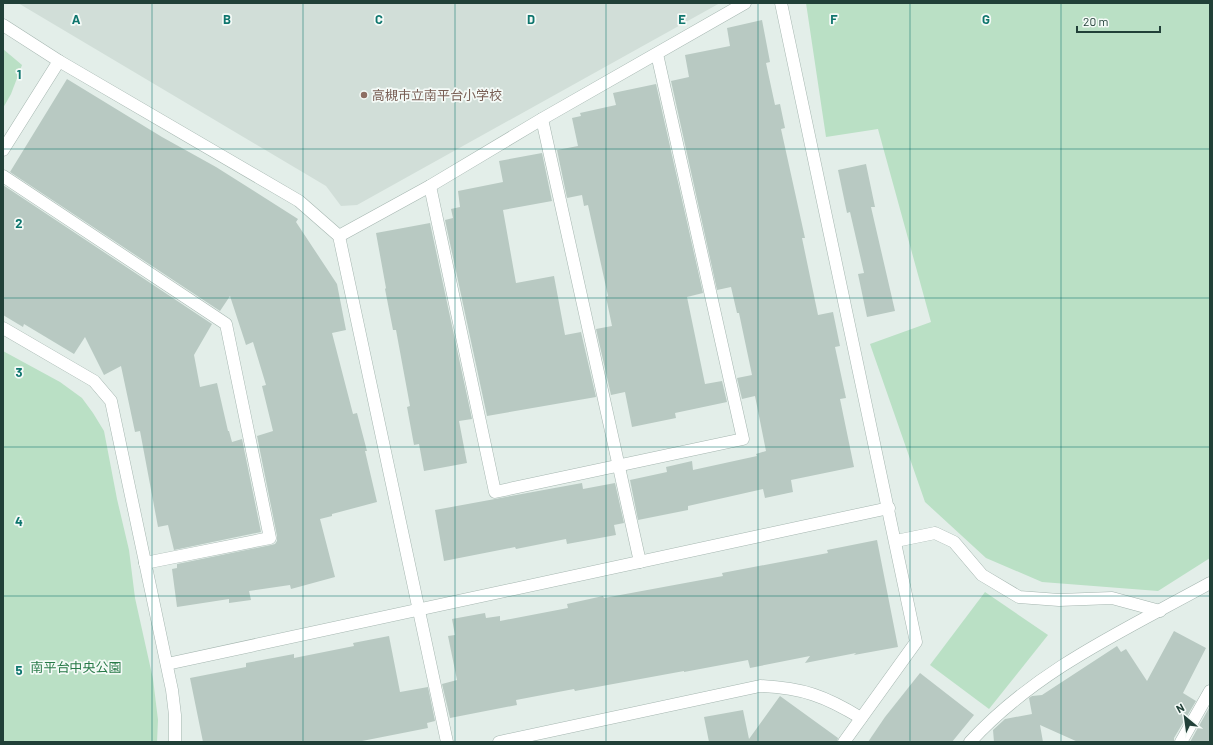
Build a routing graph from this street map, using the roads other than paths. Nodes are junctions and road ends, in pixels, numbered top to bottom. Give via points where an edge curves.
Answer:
1 (745, 3) edge
2 (781, 3) edge
3 (3, 25) edge
4 (657, 54) junction
5 (59, 61) junction
6 (542, 119) junction
7 (3, 150) edge
8 (3, 176) edge
9 (430, 186) junction
10 (339, 236) junction
11 (3, 328) edge
12 (619, 465) junction
13 (889, 508) junction
14 (896, 541) junction
15 (145, 562) junction
16 (640, 562) junction
17 (1210, 583) edge
18 (419, 610) junction
19 (1160, 611) junction
20 (167, 664) junction
21 (1210, 690) edge
22 (861, 718) junction
23 (175, 742) edge
24 (447, 742) edge
25 (499, 742) edge
26 (844, 742) edge
27 (970, 742) edge
28 (1181, 742) edge

1 - 4 street
2 - 13 street
3 - 5 street
4 - 6 street
4 - 12 street via 743,439
5 - 7 street
5 - 10 street via 299,201
6 - 9 street
6 - 12 street
8 - 15 street via 226,324 270,538
9 - 10 street
9 - 12 street via 495,492
10 - 18 street
11 - 15 street via 94,381 112,401
12 - 16 street
13 - 14 street
13 - 16 street
14 - 19 street via 935,533 954,542 982,575 1020,597 1058,600 1112,598
14 - 22 street via 916,642
15 - 20 street
16 - 18 street
17 - 19 street
18 - 20 street
18 - 24 street
19 - 27 street via 1055,670 1012,702
20 - 23 street via 175,715
21 - 28 street
22 - 25 street via 841,706 802,690 760,686
22 - 26 street

